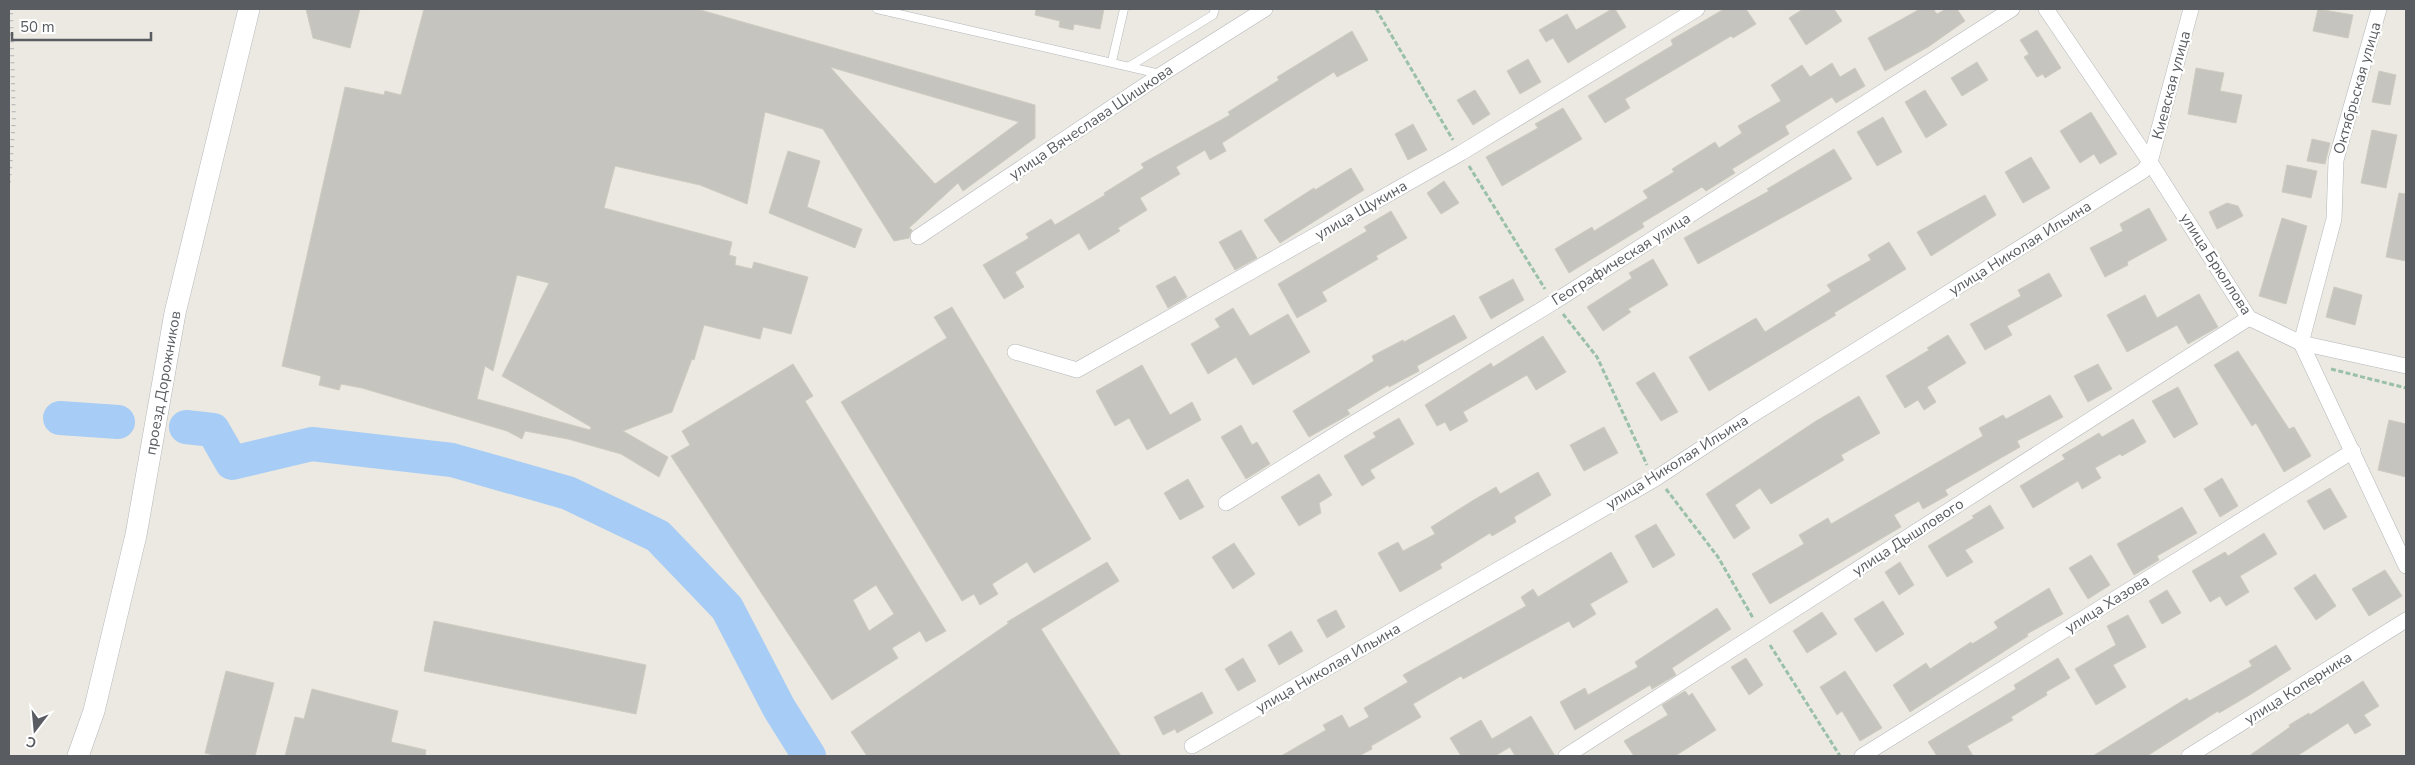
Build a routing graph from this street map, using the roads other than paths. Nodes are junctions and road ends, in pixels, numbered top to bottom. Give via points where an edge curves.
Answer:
1 (250, 9) edge
2 (877, 9) edge
3 (1124, 9) edge
4 (1215, 9) edge
5 (1265, 9) edge
6 (1697, 9) edge
7 (2012, 9) edge
8 (2046, 9) edge
9 (2191, 9) edge
10 (2380, 9) edge
11 (1112, 61) junction
12 (1130, 66) junction
13 (1162, 74) junction
14 (2150, 162) junction
15 (918, 237) dead end
16 (2249, 318) junction
17 (2301, 344) junction
18 (1015, 352) dead end
19 (2406, 366) edge
20 (2353, 451) junction
21 (1226, 503) dead end
22 (2406, 566) edge
23 (2406, 620) edge
24 (1192, 746) dead end
25 (78, 756) edge
26 (1566, 756) edge
27 (1862, 756) edge
28 (2189, 756) edge

1 - 25 main road, проезд Дорожников via 175,313 134,544 94,711
2 - 11 lane
3 - 11 lane
4 - 12 lane via 1213,15
5 - 13 street, улица Вячеслава Шишкова
6 - 18 street, улица Щукина via 1461,153 1077,370
7 - 21 street, Географическая улица via 1554,302
8 - 14 street, улица Брюллова
9 - 14 street, Киевская улица
10 - 17 street, Октябрьская улица via 2336,160 2334,220
11 - 12 lane
12 - 13 lane
13 - 15 street, улица Вячеслава Шишкова
14 - 16 street, улица Брюллова
14 - 24 street, улица Николая Ильина via 2143,171 1654,479
16 - 17 street, улица Брюллова
16 - 26 street, улица Дышлового
17 - 19 street, улица Брюллова
17 - 20 street
20 - 22 street
20 - 27 street, улица Хазова
23 - 28 street, улица Коперника

